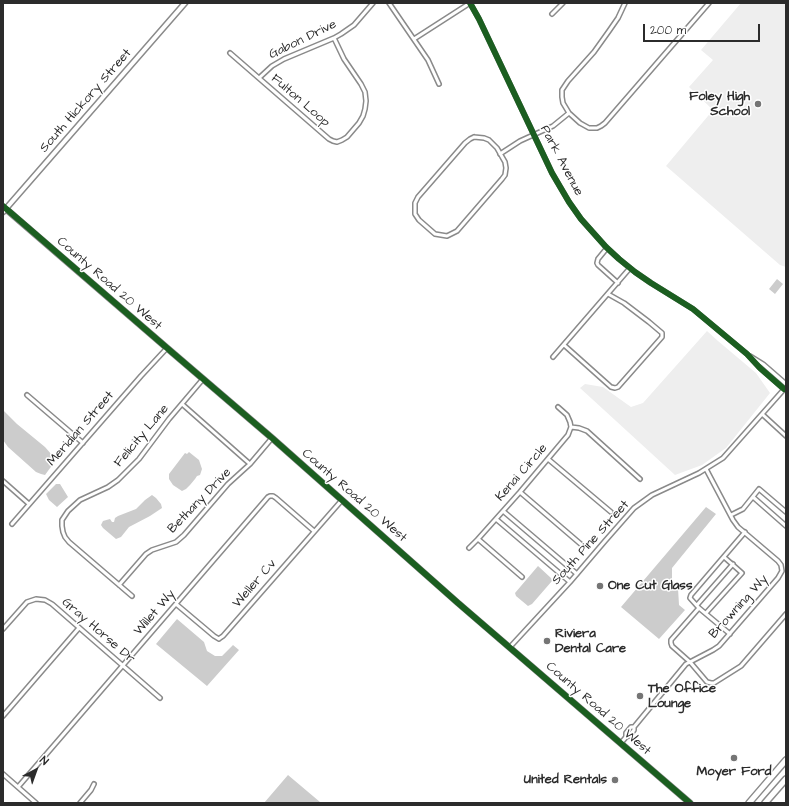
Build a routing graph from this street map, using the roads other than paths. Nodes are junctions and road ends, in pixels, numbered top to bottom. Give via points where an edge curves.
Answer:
1 (185, 3) edge
2 (373, 3) edge
3 (389, 3) edge
4 (470, 3) edge
5 (563, 3) edge
6 (625, 3) edge
7 (709, 3) edge
8 (552, 14) dead end
9 (334, 38) junction
10 (414, 39) junction
11 (230, 53) dead end
12 (259, 78) junction
13 (439, 84) dead end
14 (569, 113) junction
15 (534, 135) junction
16 (500, 154) junction
17 (4, 209) edge
18 (447, 236) junction
19 (447, 241) dead end
20 (607, 248) junction
21 (630, 268) junction
22 (618, 282) junction
23 (608, 294) junction
24 (564, 345) junction
25 (167, 348) junction
26 (747, 354) junction
27 (553, 357) dead end
28 (203, 379) junction
29 (785, 386) edge
30 (27, 395) dead end
31 (182, 404) junction
32 (558, 407) dead end
33 (762, 414) junction
34 (571, 427) junction
35 (786, 436) edge
36 (272, 438) junction
37 (83, 443) junction
38 (548, 459) junction
39 (250, 464) junction
40 (706, 469) junction
41 (640, 478) dead end
42 (3, 481) edge
43 (520, 492) junction
44 (753, 497) junction
45 (342, 500) junction
46 (29, 504) junction
47 (503, 511) junction
48 (611, 512) dead end
49 (786, 512) edge
50 (731, 515) junction
51 (496, 519) junction
52 (12, 524) dead end
53 (786, 526) edge
54 (314, 531) junction
55 (745, 532) junction
56 (478, 539) junction
57 (539, 542) junction
58 (583, 546) dead end
59 (469, 548) dead end
60 (533, 550) junction
61 (724, 557) junction
62 (733, 564) junction
63 (784, 571) edge
64 (577, 574) junction
65 (522, 577) dead end
66 (570, 582) junction
67 (119, 585) junction
68 (132, 596) dead end
69 (176, 604) junction
70 (698, 606) junction
71 (706, 613) junction
72 (786, 614) edge
73 (79, 628) junction
74 (3, 629) edge
75 (730, 634) junction
76 (510, 647) junction
77 (690, 662) junction
78 (122, 666) junction
79 (160, 698) dead end
80 (3, 716) edge
81 (621, 743) junction
82 (786, 760) edge
83 (3, 774) edge
84 (786, 779) edge
85 (94, 784) dead end
86 (18, 787) junction
87 (36, 803) edge
88 (80, 803) edge
89 (690, 803) edge
90 (749, 803) edge
91 (765, 803) edge

1 - 17 street, South Hickory Street
2 - 9 street, Gabon Drive via 354,25
3 - 10 street
4 - 10 street
4 - 15 street, Park Avenue
5 - 8 street
6 - 14 street via 602,42 564,86 563,103
7 - 14 street via 605,123 597,128 589,128 580,124
9 - 12 street, Gabon Drive via 284,58
9 - 12 street, Fulton Loop via 344,59 361,84 366,101 363,116 342,140 338,142 329,139
10 - 13 street via 428,60
11 - 12 street, Fulton Loop
14 - 15 street via 553,126
15 - 16 street
15 - 20 street, Park Avenue via 569,202
16 - 18 street via 505,162 505,175 457,231
16 - 18 street via 489,140 479,135 470,139 418,197 413,209 419,220 436,234
17 - 25 street, County Road 20 West
18 - 19 street
20 - 21 street, Park Avenue
20 - 22 street via 597,263
21 - 22 street
21 - 26 street, Park Avenue via 693,308
22 - 23 street
23 - 24 street
23 - 24 street via 633,308 659,330 662,337 615,388
24 - 27 street
25 - 28 street, County Road 20 West
25 - 37 street, Meridian Street
26 - 29 street, Park Avenue via 760,368
26 - 29 street, Park Avenue via 763,364
28 - 31 street, Felicity Lane
28 - 36 street, County Road 20 West
29 - 33 street, South Pine Street
30 - 37 street
31 - 39 street
31 - 67 street, Felicity Lane via 139,459 118,480 80,500 62,520 63,532 69,542
32 - 34 street via 567,416
33 - 35 street
33 - 40 street, South Pine Street via 729,452
34 - 38 street, Kenai Circle via 568,435
34 - 41 street via 587,431
36 - 39 street, Bethany Drive
36 - 45 street, County Road 20 West
37 - 46 street, Meridian Street
38 - 43 street, Kenai Circle
38 - 48 street
39 - 67 street, Bethany Drive via 228,484 184,535 176,542 146,554
40 - 50 street, Browning Wy
40 - 64 street, South Pine Street via 652,495 634,508
42 - 46 street
43 - 47 street, Kenai Circle
43 - 58 street
44 - 49 street via 759,489
44 - 50 street via 743,509
44 - 53 street
45 - 54 street, Weller Cv
45 - 76 street, County Road 20 West
46 - 52 street, Meridian Street
47 - 51 street, Kenai Circle
47 - 57 street
50 - 55 street, Browning Wy
51 - 56 street, Kenai Circle
51 - 60 street
54 - 69 street, Weller Cv via 219,639
54 - 69 street, Willet Wy via 276,498 270,496
55 - 61 street
55 - 63 street, Browning Wy via 778,561
56 - 59 street, Kenai Circle
56 - 65 street
57 - 60 street
57 - 64 street
60 - 66 street
61 - 62 street
61 - 70 street via 691,594 690,598
62 - 70 street
62 - 71 street via 742,572
63 - 75 street, Browning Wy
64 - 66 street, South Pine Street
66 - 76 street, South Pine Street
67 - 68 street, Felicity Lane
69 - 78 street, Willet Wy
70 - 71 street
70 - 77 street via 671,640 672,646
71 - 75 street
72 - 77 street via 741,666 714,683 708,682
73 - 74 street, Gray Horse Dr via 49,602 36,599 27,602
73 - 78 street, Gray Horse Dr
73 - 80 street
75 - 77 street, Browning Wy via 719,646
76 - 81 street, County Road 20 West
77 - 81 street, Browning Wy
78 - 79 street, Gray Horse Dr
78 - 86 street, Willet Wy
81 - 89 street, County Road 20 West
82 - 90 main road
83 - 86 street
84 - 91 main road
85 - 88 street
86 - 87 street

